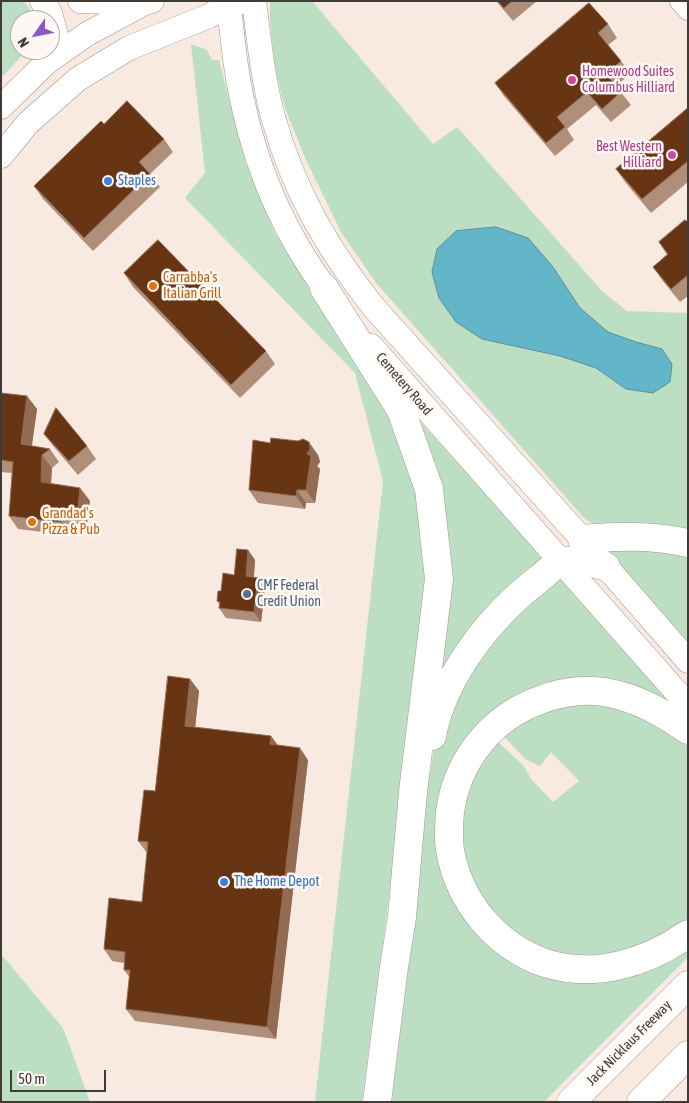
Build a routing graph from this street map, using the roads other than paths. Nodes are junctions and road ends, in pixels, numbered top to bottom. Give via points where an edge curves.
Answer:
1 (42, 1) edge
2 (80, 1) edge
3 (254, 1) edge
4 (679, 1) edge
5 (148, 2) edge
6 (232, 2) edge
7 (688, 11) edge
8 (47, 62) junction
9 (1, 107) edge
10 (1, 156) edge
11 (324, 288) junction
12 (582, 539) junction
13 (688, 543) edge
14 (562, 562) junction
15 (606, 567) junction
16 (688, 661) edge
17 (688, 705) edge
18 (688, 730) edge
19 (402, 917) junction
20 (688, 934) edge
21 (688, 985) edge
22 (688, 1055) edge
23 (377, 1102) edge
24 (571, 1102) edge
25 (641, 1102) edge

1 - 8 main road via 50,13 56,35
2 - 5 main road
3 - 12 main road, Cemetery Road via 273,117 292,173 318,228 376,310
4 - 7 street
5 - 8 main road via 87,34
6 - 10 main road via 209,16 129,48 78,79 28,123
6 - 11 main road, Cemetery Road via 236,68 243,110 256,155 281,215
8 - 9 main road
11 - 14 main road, Cemetery Road via 354,327
11 - 19 highway via 401,410 429,489 439,579 415,772
12 - 13 highway via 640,536
12 - 15 main road, Cemetery Road
14 - 15 highway via 582,561
14 - 17 main road, Cemetery Road
14 - 19 highway via 523,591 503,612 477,641 449,685 435,719
15 - 16 main road, Cemetery Road
18 - 20 highway via 659,711 612,693 563,693 535,701 504,719 475,749 458,779 451,807 449,848 464,890 478,915 511,946 538,960 567,969 605,969 643,958
19 - 23 highway
21 - 24 highway, Jack Nicklaus Freeway
22 - 25 highway

